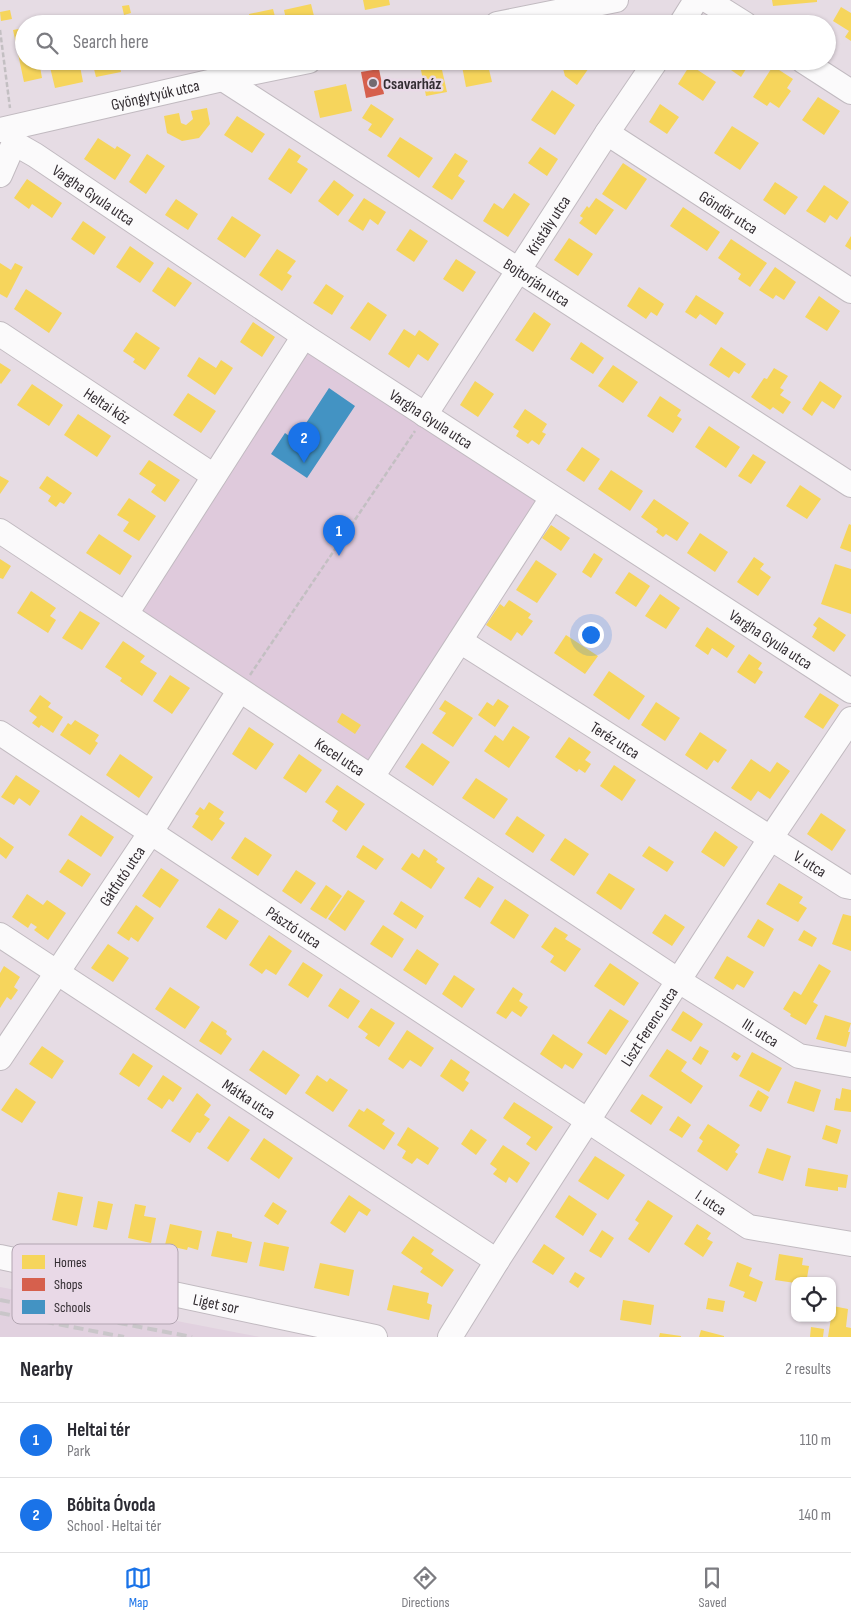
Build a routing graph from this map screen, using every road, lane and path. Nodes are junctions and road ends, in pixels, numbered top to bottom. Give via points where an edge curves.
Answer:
1 (616, 0) edge
2 (696, 0) edge
3 (707, 0) edge
4 (542, 15) edge
5 (687, 15) edge
6 (731, 15) edge
7 (0, 30) edge
8 (266, 70) edge
9 (650, 70) edge
10 (817, 70) edge
11 (223, 79) junction
12 (851, 92) edge
13 (9, 133) edge
14 (607, 133) junction
15 (0, 175) edge
16 (518, 269) junction
17 (851, 291) edge
18 (0, 334) edge
19 (304, 336) junction
20 (425, 415) junction
21 (214, 476) junction
22 (851, 485) edge
23 (552, 498) junction
24 (0, 531) edge
25 (126, 614) junction
26 (460, 641) junction
27 (239, 691) junction
28 (851, 691) edge
29 (851, 719) edge
30 (0, 733) edge
31 (372, 777) junction
32 (150, 832) junction
33 (770, 839) junction
34 (851, 887) edge
35 (0, 935) edge
36 (57, 972) junction
37 (679, 981) junction
38 (0, 1058) edge
39 (851, 1065) edge
40 (589, 1122) junction
41 (851, 1244) edge
42 (497, 1261) junction
43 (178, 1295) edge
44 (374, 1337) edge
45 (450, 1337) edge

1 - 4 street
2 - 5 street
3 - 6 street
7 - 13 path
8 - 11 street, Gyöngytyúk utca
9 - 14 street, Kristály utca
10 - 12 street
11 - 13 street, Gyöngytyúk utca
11 - 16 street, Bojtorján utca
13 - 15 street
13 - 19 street, Vargha Gyula utca via 34,155
14 - 16 street, Kristály utca
14 - 17 street, Göndör utca
16 - 20 street, Kristály utca
16 - 22 street, Bojtorján utca
18 - 21 street, Heltai köz
19 - 20 street, Vargha Gyula utca
19 - 21 street
20 - 23 street, Vargha Gyula utca
20 - 27 path
21 - 25 street
23 - 26 street
23 - 28 street, Vargha Gyula utca
24 - 25 street, Kecel utca
25 - 27 street, Kecel utca
26 - 31 street
26 - 33 street, Teréz utca
27 - 31 street, Kecel utca
27 - 32 street, Gátfutó utca
29 - 33 street, Liszt Ferenc utca
30 - 32 street, Pásztó utca
31 - 37 street, Kecel utca
32 - 36 street, Gátfutó utca
32 - 40 street, Pásztó utca
33 - 34 street, V. utca
33 - 37 street, Liszt Ferenc utca
35 - 36 street, Mátka utca
36 - 38 street, Gátfutó utca
36 - 42 street, Mátka utca
37 - 39 street, III. utca via 799,1056
37 - 40 street, Liszt Ferenc utca
40 - 41 street, I. utca via 749,1227
40 - 42 street, Liszt Ferenc utca
42 - 45 street, Liszt Ferenc utca
43 - 44 street, Liget sor

